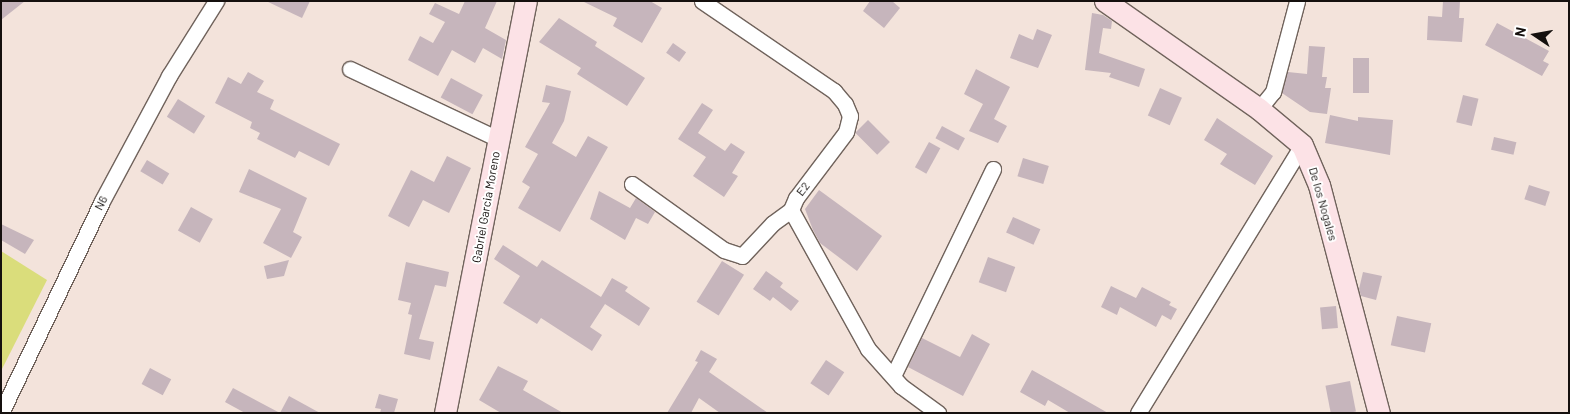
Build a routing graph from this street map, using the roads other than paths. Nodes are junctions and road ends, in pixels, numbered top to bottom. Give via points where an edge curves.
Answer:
1 (216, 1) edge
2 (526, 1) edge
3 (702, 1) edge
4 (1105, 1) edge
5 (1297, 1) edge
6 (350, 70) dead end
7 (1259, 109) junction
8 (498, 139) junction
9 (1302, 145) junction
10 (993, 169) dead end
11 (632, 184) dead end
12 (791, 210) junction
13 (893, 376) junction
14 (1, 413) edge
15 (446, 413) edge
16 (938, 413) edge
17 (1138, 413) edge
18 (1379, 413) edge

1 - 14 street, N6 via 169,76 102,201
2 - 8 street, Gabriel Garcia Moreno
3 - 12 street, E2 via 834,91 849,110 846,132 796,198
4 - 7 street, De los Nogales
5 - 7 street via 1273,92
6 - 8 street
7 - 9 street, De los Nogales
8 - 15 street, Gabriel Garcia Moreno
9 - 17 street
9 - 18 street, De los Nogales via 1319,185
10 - 13 street
11 - 12 street via 724,250 742,256 773,223
12 - 13 street, E2 via 868,349
13 - 16 street, E2 via 927,408

